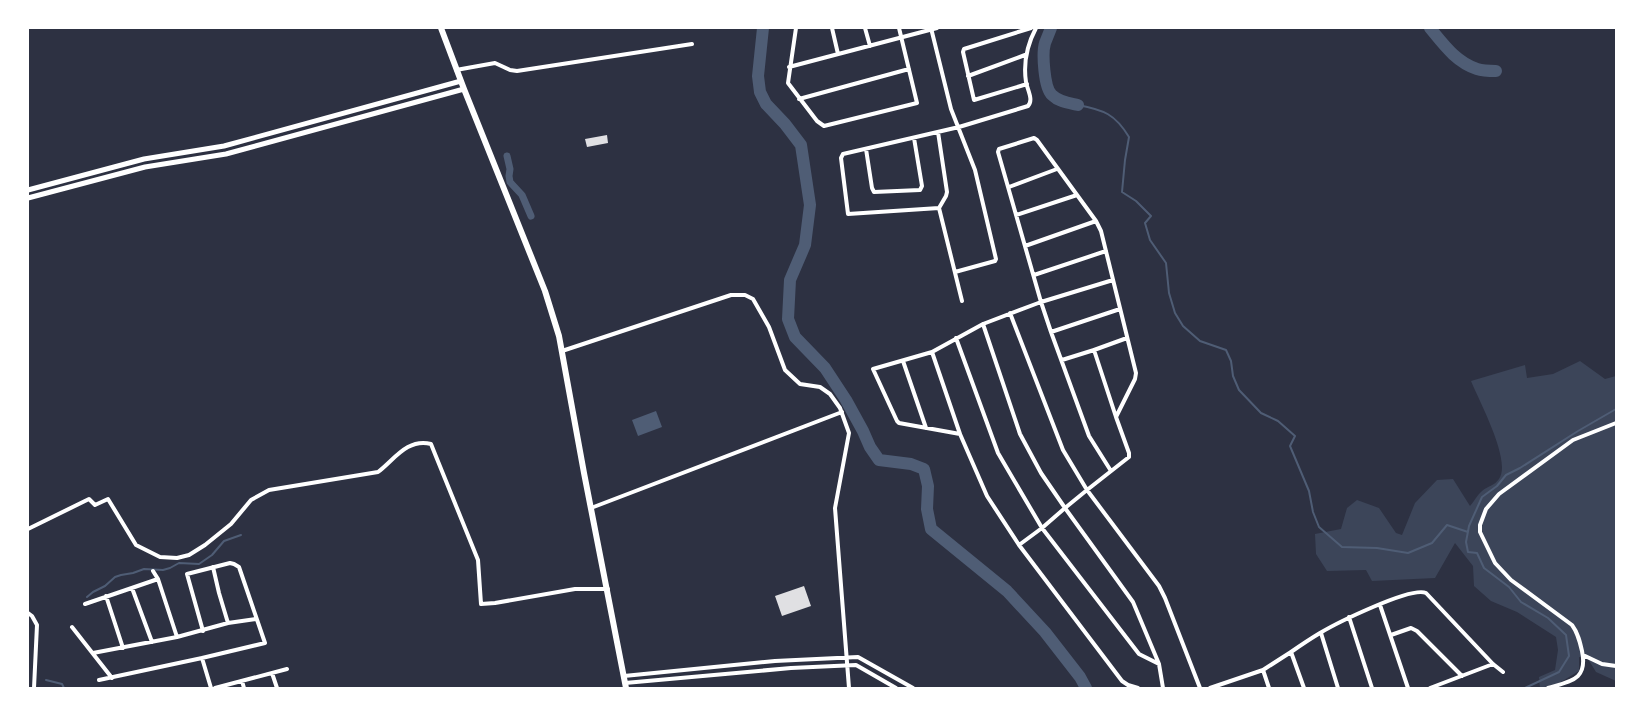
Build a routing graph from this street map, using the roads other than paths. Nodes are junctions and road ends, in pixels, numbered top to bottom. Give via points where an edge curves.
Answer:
1 (441, 28) edge
2 (796, 28) edge
3 (832, 28) edge
4 (865, 28) edge
5 (899, 28) edge
6 (937, 28) edge
7 (1031, 28) edge
8 (1036, 28) edge
9 (931, 29) edge
10 (901, 38) junction
11 (692, 44) dead end
12 (870, 46) junction
13 (838, 54) junction
14 (1025, 55) junction
15 (789, 67) junction
16 (909, 69) junction
17 (456, 70) junction
18 (968, 76) junction
19 (460, 81) junction
20 (1026, 84) junction
21 (464, 89) junction
22 (799, 99) junction
23 (959, 128) junction
24 (938, 132) junction
25 (270, 134) junction
26 (914, 138) junction
27 (272, 142) junction
28 (866, 149) junction
29 (1057, 169) junction
30 (1009, 187) junction
31 (28, 190) edge
32 (1077, 195) junction
33 (28, 198) edge
34 (939, 208) junction
35 (1016, 215) junction
36 (1096, 221) junction
37 (1025, 246) junction
38 (1106, 251) junction
39 (956, 272) junction
40 (1034, 275) junction
41 (1113, 280) junction
42 (962, 302) dead end
43 (1041, 302) junction
44 (1120, 309) junction
45 (1010, 313) junction
46 (983, 324) junction
47 (1052, 332) junction
48 (956, 338) junction
49 (1127, 338) junction
50 (1094, 350) junction
51 (562, 351) junction
52 (932, 352) junction
53 (1062, 360) junction
54 (903, 361) junction
55 (842, 412) junction
56 (1116, 417) junction
57 (1616, 423) edge
58 (926, 428) junction
59 (960, 434) junction
60 (1111, 471) junction
61 (1087, 490) junction
62 (591, 508) junction
63 (1065, 508) junction
64 (1042, 528) junction
65 (28, 529) edge
66 (1019, 545) junction
67 (213, 567) junction
68 (153, 571) dead end
69 (158, 579) junction
70 (132, 588) junction
71 (608, 589) junction
72 (106, 596) junction
73 (85, 604) dead end
74 (1380, 605) junction
75 (28, 613) edge
76 (1349, 617) junction
77 (256, 619) junction
78 (228, 623) junction
79 (72, 627) dead end
80 (203, 631) junction
81 (1321, 633) junction
82 (1391, 635) junction
83 (177, 637) junction
84 (152, 642) junction
85 (123, 648) junction
86 (1291, 652) junction
87 (93, 654) junction
88 (1583, 655) junction
89 (202, 658) junction
90 (847, 658) junction
91 (1159, 664) junction
92 (1493, 664) junction
93 (848, 665) junction
94 (1616, 666) edge
95 (287, 669) dead end
96 (1263, 670) junction
97 (1503, 672) dead end
98 (272, 673) junction
99 (624, 676) junction
100 (1462, 676) junction
101 (112, 678) junction
102 (99, 680) dead end
103 (242, 681) junction
104 (626, 686) edge
105 (34, 688) edge
106 (211, 688) edge
107 (215, 688) edge
108 (244, 688) edge
109 (277, 688) edge
110 (850, 688) edge
111 (896, 688) edge
112 (913, 688) edge
113 (1138, 688) edge
114 (1162, 688) edge
115 (1200, 688) edge
116 (1210, 688) edge
117 (1269, 688) edge
118 (1304, 688) edge
119 (1338, 688) edge
120 (1372, 688) edge
121 (1408, 688) edge
122 (1430, 688) edge
123 (1548, 688) edge

1 - 17 main road
2 - 15 street
3 - 13 street
4 - 12 street
5 - 10 street
6 - 9 street
7 - 18 street via 964,49
8 - 14 street
9 - 10 street
9 - 23 street via 951,109
10 - 12 street
10 - 16 street
11 - 17 street via 517,71 495,63
12 - 13 street
13 - 15 street
14 - 18 street
14 - 20 street
15 - 22 street via 788,83
16 - 22 street
16 - 22 street via 917,103 824,126
17 - 19 main road
18 - 20 street via 974,100
19 - 21 main road
19 - 25 street
20 - 23 street via 1031,101 1028,106
21 - 27 street
21 - 51 main road via 545,291 556,322
23 - 24 street
23 - 39 street via 975,170 996,259
24 - 26 street
24 - 34 street via 947,192
25 - 27 street
25 - 31 street via 217,148 138,160
26 - 28 street
26 - 28 street via 922,186 920,190 874,192
27 - 33 street via 226,154 145,167
28 - 34 street via 843,154 841,158 848,214
29 - 30 street
29 - 30 street via 1034,138 999,149
29 - 32 street
30 - 35 street
32 - 35 street
32 - 36 street
34 - 39 street
35 - 37 street
36 - 37 street
36 - 38 street
37 - 40 street
38 - 40 street
38 - 41 street
39 - 42 street
40 - 43 street
41 - 43 street
41 - 44 street
43 - 45 street
43 - 47 street
44 - 47 street
44 - 49 street
45 - 46 street
45 - 61 street via 1063,450
46 - 48 street
46 - 63 street via 1020,434 1041,473
47 - 53 street
48 - 52 street
48 - 64 street via 998,453
49 - 50 street
49 - 56 street via 1136,379
50 - 53 street
50 - 56 street
51 - 55 street via 731,295 744,295 753,299 769,327 785,370 800,384 820,387 830,394
51 - 62 main road
52 - 54 street
52 - 59 street
53 - 60 street via 1089,436
54 - 58 street
54 - 58 street via 873,369 897,421
55 - 62 street
55 - 90 street via 849,434 835,508
56 - 60 street via 1129,457
57 - 88 street via 1573,440 1499,494 1489,504 1480,525 1480,532 1495,563 1511,580 1572,625
58 - 59 street
59 - 66 street via 987,496
60 - 61 street
61 - 63 street
61 - 115 street via 1159,586
62 - 71 main road
63 - 64 street
63 - 91 street via 1133,602
64 - 66 street
64 - 91 street via 1139,654
65 - 71 street via 89,498 95,505 108,499 136,545 160,557 177,558 189,555 205,545 231,524 251,500 269,490 378,472 410,445 424,443 431,444 436,454 478,560 481,604 576,588
66 - 113 street via 1122,682
67 - 77 street via 230,563 239,567
67 - 78 street
67 - 80 street via 187,574
68 - 69 street
69 - 70 street
69 - 83 street
70 - 72 street
70 - 84 street
71 - 99 main road
72 - 73 street
72 - 85 street
74 - 76 street
74 - 82 street
74 - 92 street via 1415,592 1426,593
75 - 105 street via 37,625
76 - 81 street
76 - 120 street
77 - 78 street
77 - 89 street via 265,643
78 - 80 street
79 - 87 street
80 - 83 street
81 - 86 street
81 - 119 street
82 - 100 street via 1411,628 1417,631
82 - 121 street
83 - 84 street
84 - 85 street
85 - 87 street
86 - 96 street
86 - 118 street
87 - 101 street
88 - 94 street via 1602,664
88 - 123 street via 1584,666 1577,677
89 - 101 street
89 - 106 street
90 - 93 street
90 - 99 street via 775,661
90 - 112 street via 858,657
91 - 114 street
92 - 97 street
92 - 100 street
93 - 104 street via 791,668
93 - 110 street
93 - 111 street via 856,665
95 - 98 street
96 - 116 street
96 - 117 street
98 - 103 street
98 - 109 street
99 - 104 main road
100 - 122 street
101 - 102 street
103 - 107 street
103 - 108 street

